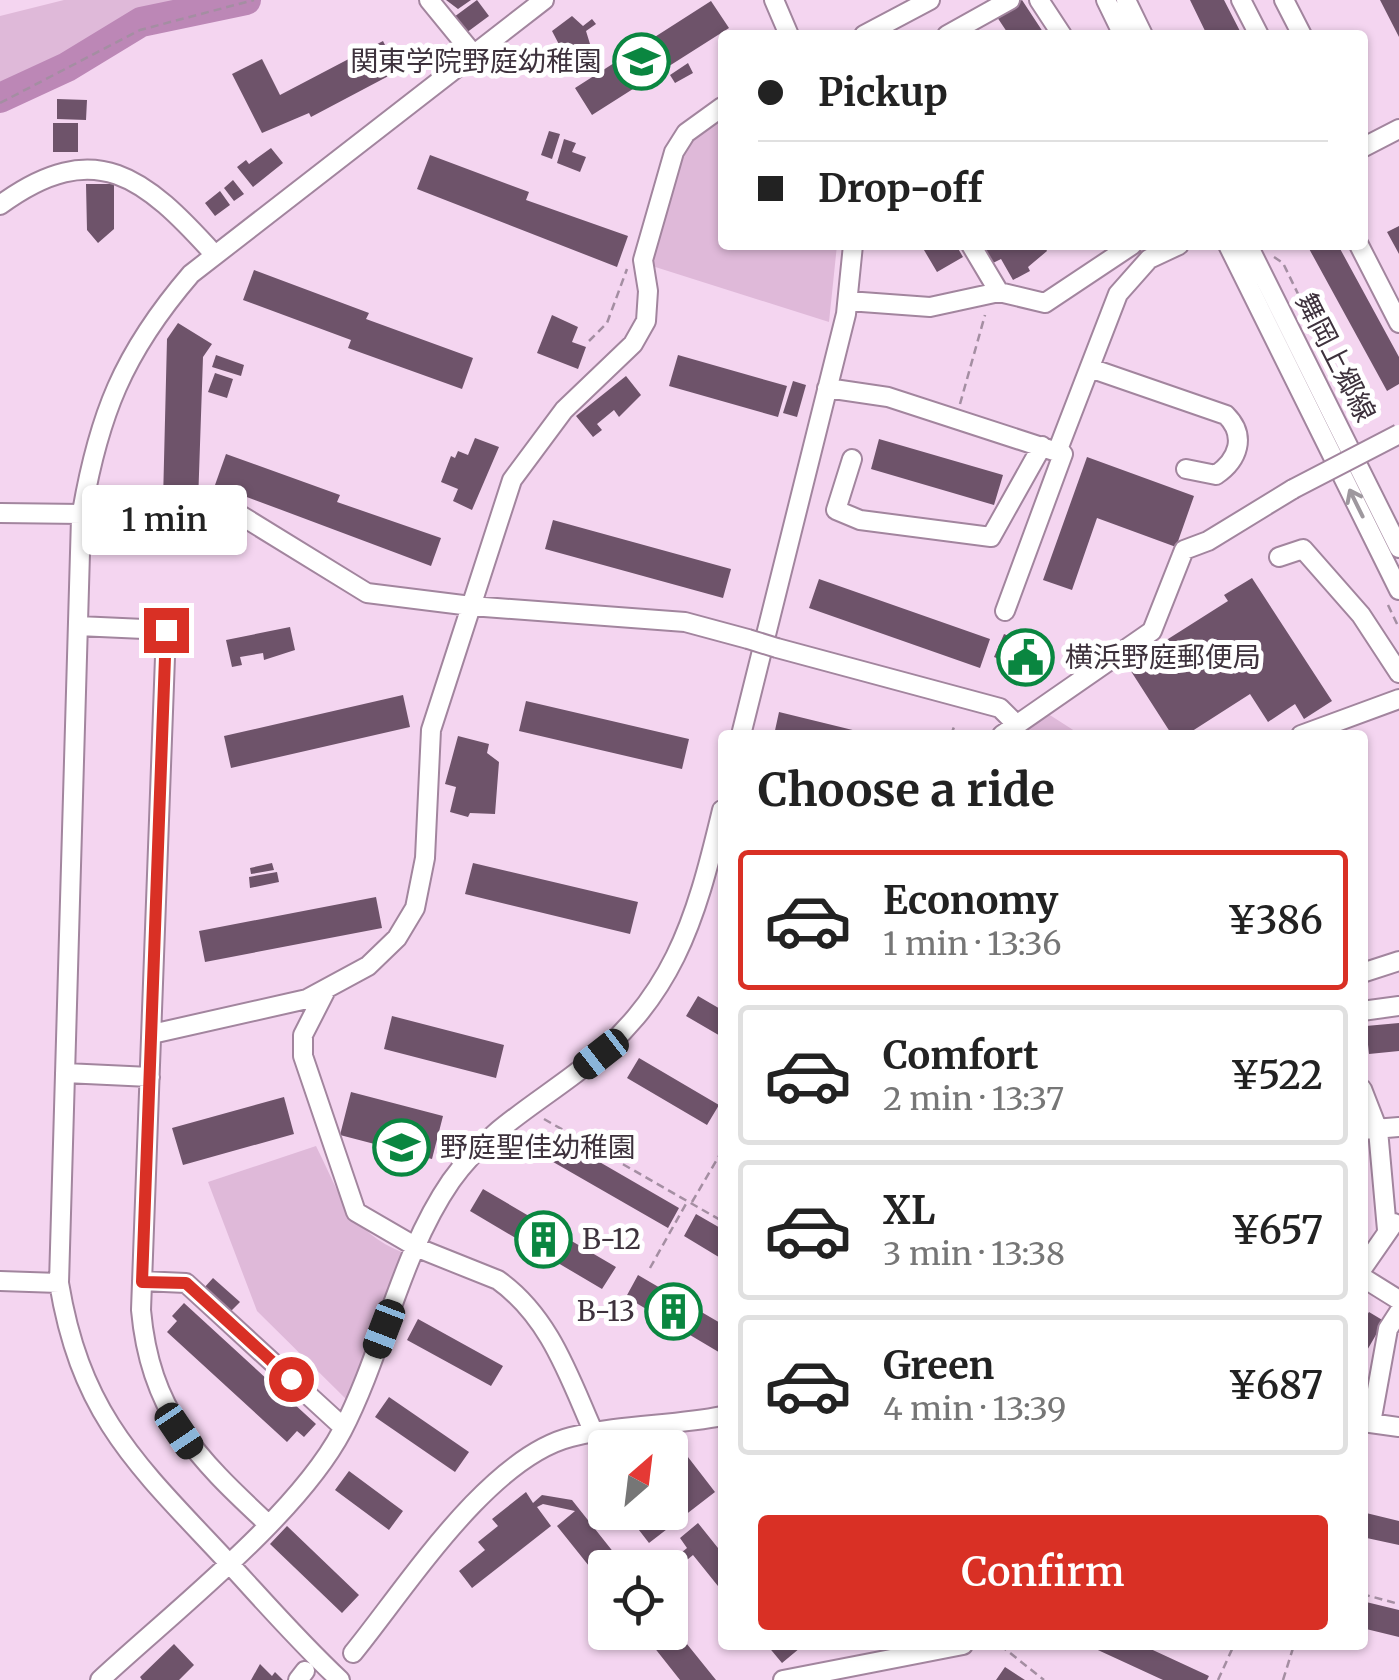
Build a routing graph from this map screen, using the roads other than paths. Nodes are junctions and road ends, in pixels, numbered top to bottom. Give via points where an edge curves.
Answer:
1 (429, 0) edge
2 (544, 0) edge
3 (774, 0) edge
4 (930, 0) edge
5 (1010, 0) edge
6 (1039, 0) edge
7 (1106, 0) edge
8 (1126, 0) edge
9 (1241, 0) edge
10 (1284, 0) edge
11 (788, 30) edge
12 (873, 30) edge
13 (956, 30) edge
14 (1059, 30) edge
15 (1121, 30) edge
16 (1141, 30) edge
17 (1256, 30) edge
18 (1299, 30) edge
19 (474, 54) junction
20 (718, 109) edge
21 (1399, 130) edge
22 (1368, 145) edge
23 (0, 205) edge
24 (853, 250) edge
25 (973, 250) edge
26 (1124, 250) edge
27 (1169, 250) edge
28 (1230, 250) edge
29 (1250, 250) edge
30 (1362, 250) edge
31 (214, 254) junction
32 (994, 293) junction
33 (848, 301) junction
34 (1399, 323) edge
35 (1090, 368) junction
36 (828, 388) junction
37 (1399, 434) edge
38 (1049, 449) junction
39 (852, 459) dead end
40 (1186, 469) dead end
41 (112, 511) dead end
42 (0, 514) edge
43 (82, 514) junction
44 (1399, 548) edge
45 (1280, 558) dead end
46 (1399, 590) edge
47 (471, 606) junction
48 (1005, 612) dead end
49 (78, 626) junction
50 (1399, 673) edge
51 (1399, 699) edge
52 (1009, 729) edge
53 (741, 730) edge
54 (1315, 730) edge
55 (718, 826) edge
56 (1399, 962) edge
57 (1368, 970) edge
58 (325, 991) junction
59 (1399, 1006) edge
60 (1368, 1010) edge
61 (152, 1034) junction
62 (65, 1073) junction
63 (150, 1077) junction
64 (1399, 1127) edge
65 (1370, 1130) edge
66 (1393, 1226) edge
67 (418, 1248) junction
68 (1368, 1264) edge
69 (1368, 1277) edge
70 (0, 1282) edge
71 (58, 1282) junction
72 (142, 1282) junction
73 (1399, 1300) edge
74 (1399, 1312) edge
75 (718, 1419) edge
76 (1368, 1419) edge
77 (1368, 1423) edge
78 (344, 1427) junction
79 (1399, 1427) edge
80 (593, 1430) edge
81 (614, 1430) edge
82 (588, 1434) edge
83 (267, 1523) junction
84 (228, 1563) junction
85 (862, 1650) edge
86 (937, 1650) edge
87 (352, 1654) dead end
88 (871, 1663) junction
89 (794, 1679) edge
90 (100, 1680) edge
91 (340, 1680) edge

1 - 19 street
2 - 19 street
3 - 11 street
4 - 12 street
5 - 13 street
6 - 14 street
7 - 15 street
8 - 16 street
9 - 17 street
10 - 18 street
19 - 31 street
20 - 47 street via 674,152 643,260 646,320 633,344 564,410 512,480
21 - 22 street
23 - 31 street via 34,180 98,170 140,182
24 - 33 street
25 - 32 street
26 - 32 street via 1044,303
27 - 35 street via 1149,260 1118,294
46 -> 28 street
29 - 44 street, 舞岡上郷線
30 - 34 street
31 - 43 street via 153,320 114,388
32 - 33 street via 930,308
33 - 36 street
35 - 38 street
35 - 40 street via 1235,424 1240,442 1230,466 1216,475
36 - 38 street via 888,397
36 - 53 street
37 - 52 street, bridge via 1184,550 1152,631
38 - 39 street via 991,536 860,520 836,510
38 - 48 street via 1062,454
41 - 47 street via 237,514 367,593
42 - 43 street
43 - 49 street
45 - 50 street via 1303,549 1361,614
47 - 52 street, bridge via 686,622 1000,708
47 - 58 street via 431,730 426,858 415,908 368,966
49 - 61 street via 166,630
49 - 62 street
51 - 54 street
55 - 67 street via 694,922 647,1007 601,1054 490,1134 448,1186
56 - 57 street
58 - 61 street via 280,1008
58 - 67 street via 304,1035 304,1056 350,1202 371,1224
59 - 60 street
61 - 63 street
62 - 63 street
62 - 71 street
63 - 72 street
64 - 65 street
65 - 66 street
66 - 68 street
67 - 78 street
67 - 80 street via 498,1280 542,1320
69 - 73 street
70 - 71 street
71 - 84 street via 77,1364 102,1416 137,1466
72 - 78 street via 186,1283
72 - 83 street via 144,1342 168,1414 191,1448
74 - 76 street via 1388,1329
75 - 81 street
77 - 79 street
78 - 83 street via 313,1475
82 - 87 street via 549,1444 494,1481
83 - 84 street
84 - 90 street
84 - 91 street
85 - 88 street
86 - 88 street
88 - 89 street

